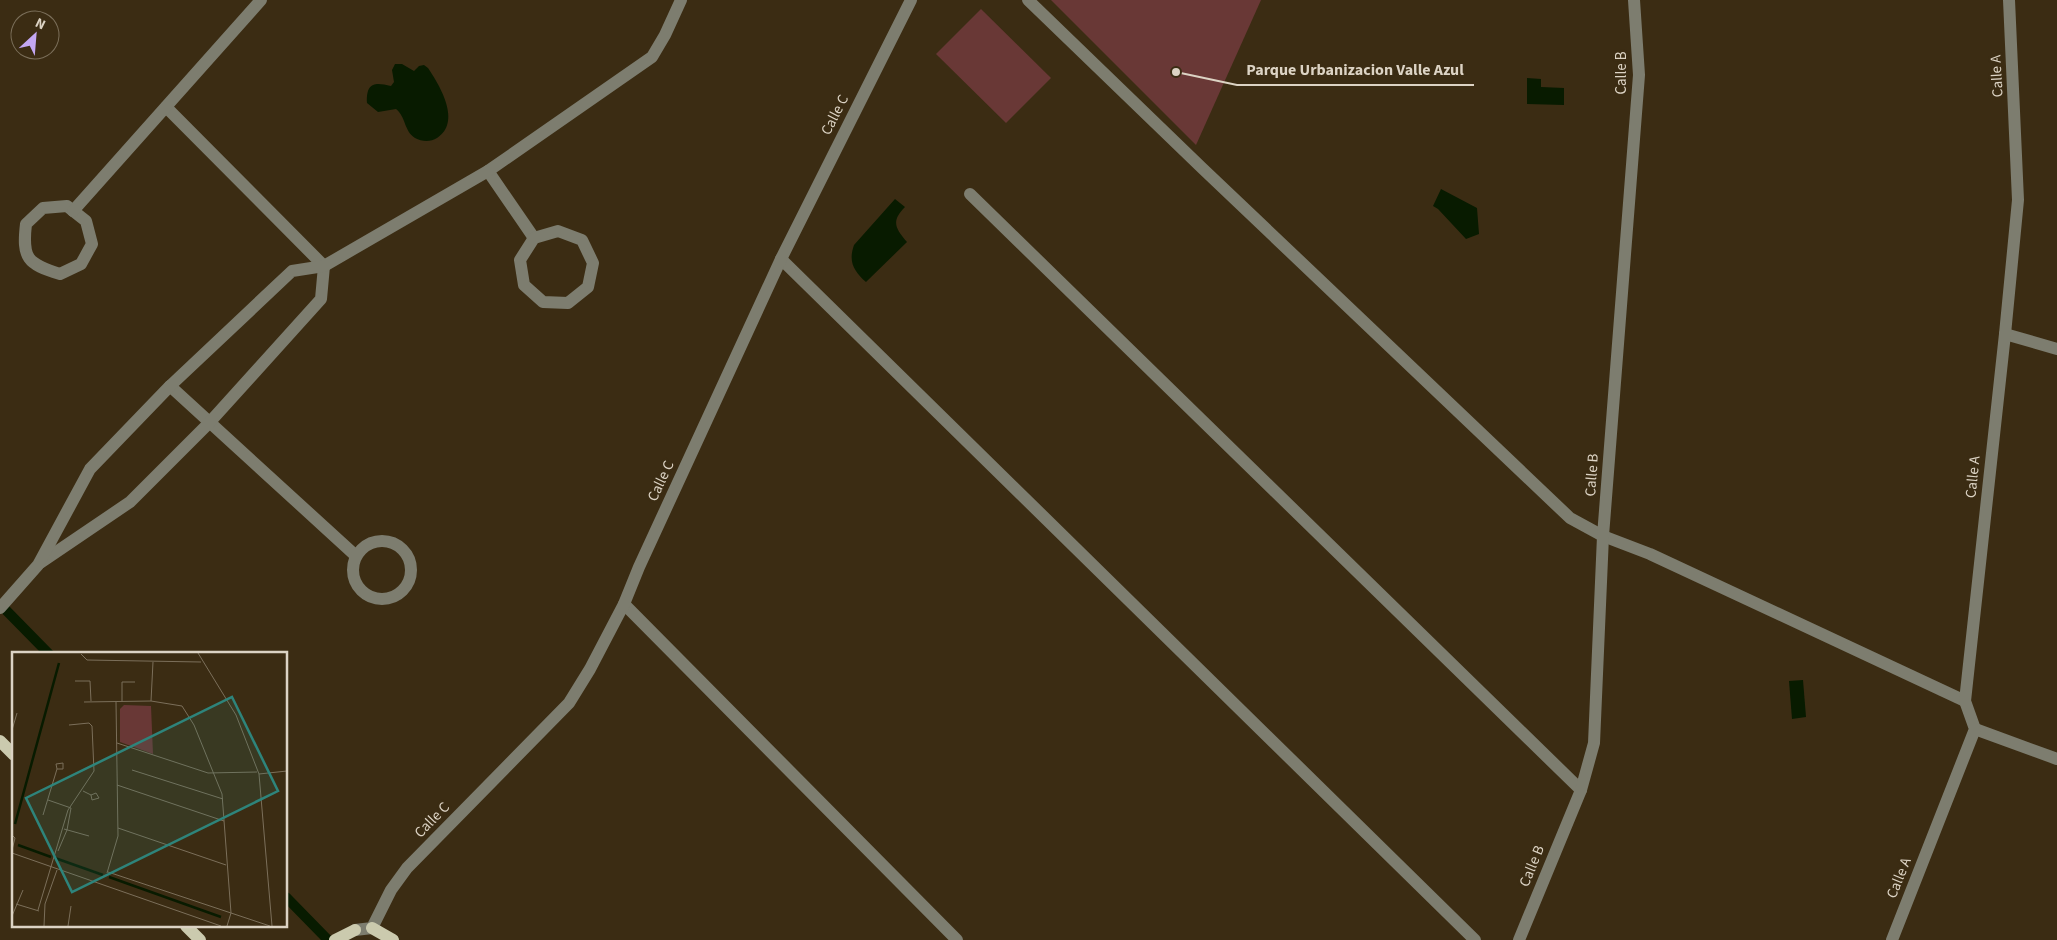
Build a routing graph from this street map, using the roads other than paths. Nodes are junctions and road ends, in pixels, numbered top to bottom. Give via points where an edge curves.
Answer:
1 (261, 0) edge
2 (680, 0) edge
3 (911, 0) edge
4 (1028, 0) edge
5 (1634, 0) edge
6 (2009, 0) edge
7 (166, 107) junction
8 (488, 171) junction
9 (970, 194) dead end
10 (73, 211) junction
11 (534, 238) junction
12 (781, 259) junction
13 (324, 266) junction
14 (2005, 334) junction
15 (2057, 349) edge
16 (170, 386) junction
17 (209, 423) junction
18 (1603, 536) junction
19 (356, 556) junction
20 (38, 565) junction
21 (624, 604) junction
22 (0, 608) edge
23 (1965, 701) junction
24 (1975, 730) junction
25 (0, 742) edge
26 (12, 753) edge
27 (2057, 759) edge
28 (1581, 790) junction
29 (188, 928) edge
30 (372, 928) junction
31 (355, 930) joint
32 (200, 940) edge
33 (335, 940) edge
34 (392, 940) edge
35 (957, 940) edge
36 (1475, 940) edge
37 (1519, 940) edge
38 (1892, 940) edge

1 - 7 street
2 - 8 street via 652,57
3 - 12 street, Calle C
4 - 18 street via 1542,493 1570,518
5 - 18 street, Calle B via 1640,75
6 - 14 street, Calle A via 2018,200
7 - 10 street
7 - 13 street
8 - 11 street
8 - 13 street
9 - 28 street
10 - 10 street via 67,206 43,208 26,224 24,247 37,267 60,274 81,264 92,244 86,221
11 - 11 street via 520,260 524,285 543,302 568,303 588,288 593,263 582,240 558,231
12 - 21 street, Calle C
12 - 36 street
13 - 16 street via 292,271
13 - 17 street via 321,299
14 - 15 street
14 - 23 street, Calle A
16 - 17 street
16 - 20 street via 87,474
17 - 19 street
17 - 20 street via 130,502
18 - 23 street via 1650,554
18 - 28 street, Calle B via 1594,743
19 - 19 street via 353,565 357,585 372,597 392,597 408,585 409,557 397,544 378,541 362,548
20 - 22 street
21 - 30 street, Calle C via 568,703 407,868 391,890
21 - 35 street
23 - 24 street, Calle A
24 - 27 street
24 - 38 street, Calle A
25 - 26 main road
28 - 37 street, Calle B
29 - 32 main road
30 - 31 street
30 - 34 main road
31 - 33 main road

